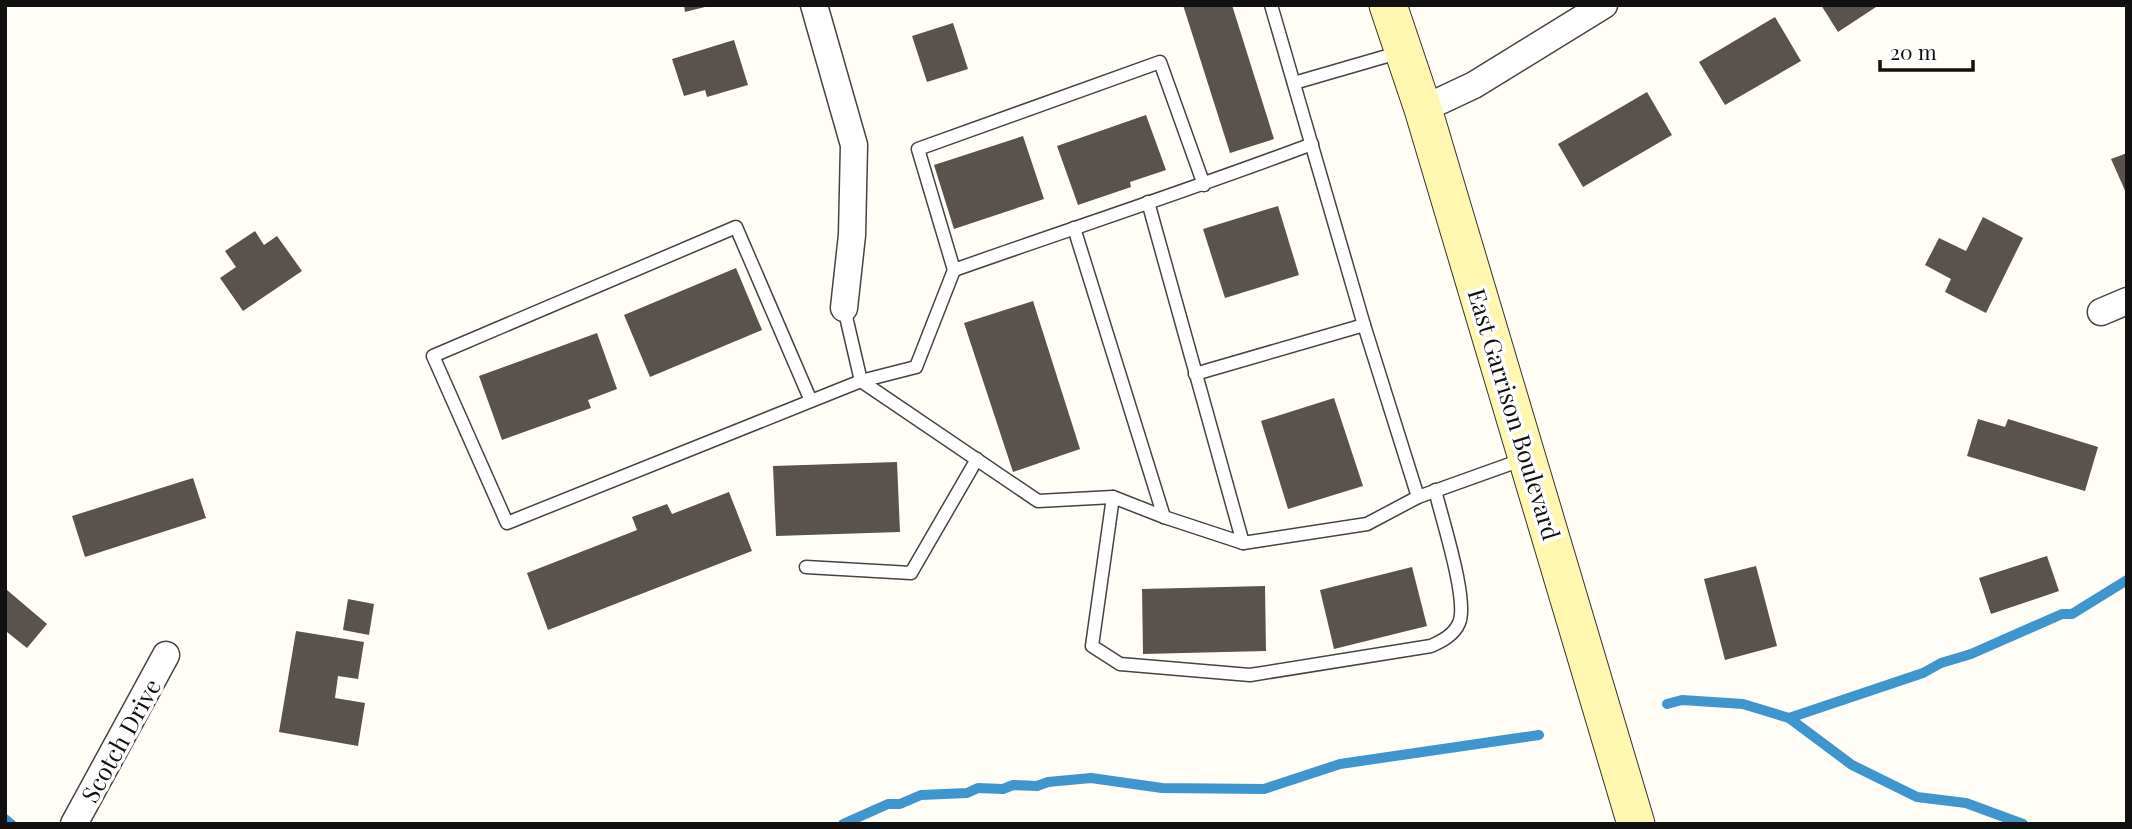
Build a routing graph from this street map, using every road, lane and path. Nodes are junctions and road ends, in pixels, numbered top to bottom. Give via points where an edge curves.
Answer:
1 (814, 5) edge
2 (1271, 5) edge
3 (1388, 5) edge
4 (1597, 7) edge
5 (1404, 51) junction
6 (1294, 83) junction
7 (1423, 109) junction
8 (1311, 144) junction
9 (1204, 185) junction
10 (1148, 202) junction
11 (1074, 228) junction
12 (954, 270) junction
13 (2127, 301) edge
14 (844, 308) joint
15 (2101, 312) dead end
16 (1364, 326) junction
17 (1195, 374) junction
18 (861, 381) junction
19 (811, 401) junction
20 (1528, 457) junction
21 (977, 459) junction
22 (1435, 490) junction
23 (1112, 497) junction
24 (1418, 497) junction
25 (1164, 517) junction
26 (1243, 543) junction
27 (806, 567) dead end
28 (166, 655) dead end
29 (74, 824) edge
30 (1636, 824) edge

1 - 14 street via 854,145 852,235
2 - 6 lane
3 - 5 main road, East Garrison Boulevard
4 - 7 street via 1474,85
5 - 6 lane
5 - 7 main road, East Garrison Boulevard
6 - 8 lane
7 - 20 main road, East Garrison Boulevard
8 - 9 lane
8 - 16 lane
9 - 10 lane
9 - 12 lane via 1160,62 918,149
10 - 11 lane
10 - 17 lane
11 - 12 lane
11 - 25 lane
12 - 18 lane via 916,367
13 - 15 street
14 - 18 lane
16 - 17 lane
16 - 24 lane
17 - 26 lane
18 - 19 lane
18 - 21 lane
19 - 19 lane via 507,523 433,356 736,227
20 - 22 lane
20 - 30 main road, East Garrison Boulevard
21 - 23 lane via 1038,501
21 - 27 lane via 911,573
22 - 23 lane via 1462,603 1460,622 1447,638 1431,646 1250,675 1120,664 1092,646
22 - 24 lane
23 - 25 lane
24 - 26 lane via 1367,524
25 - 26 lane
28 - 29 street, Scotch Drive

